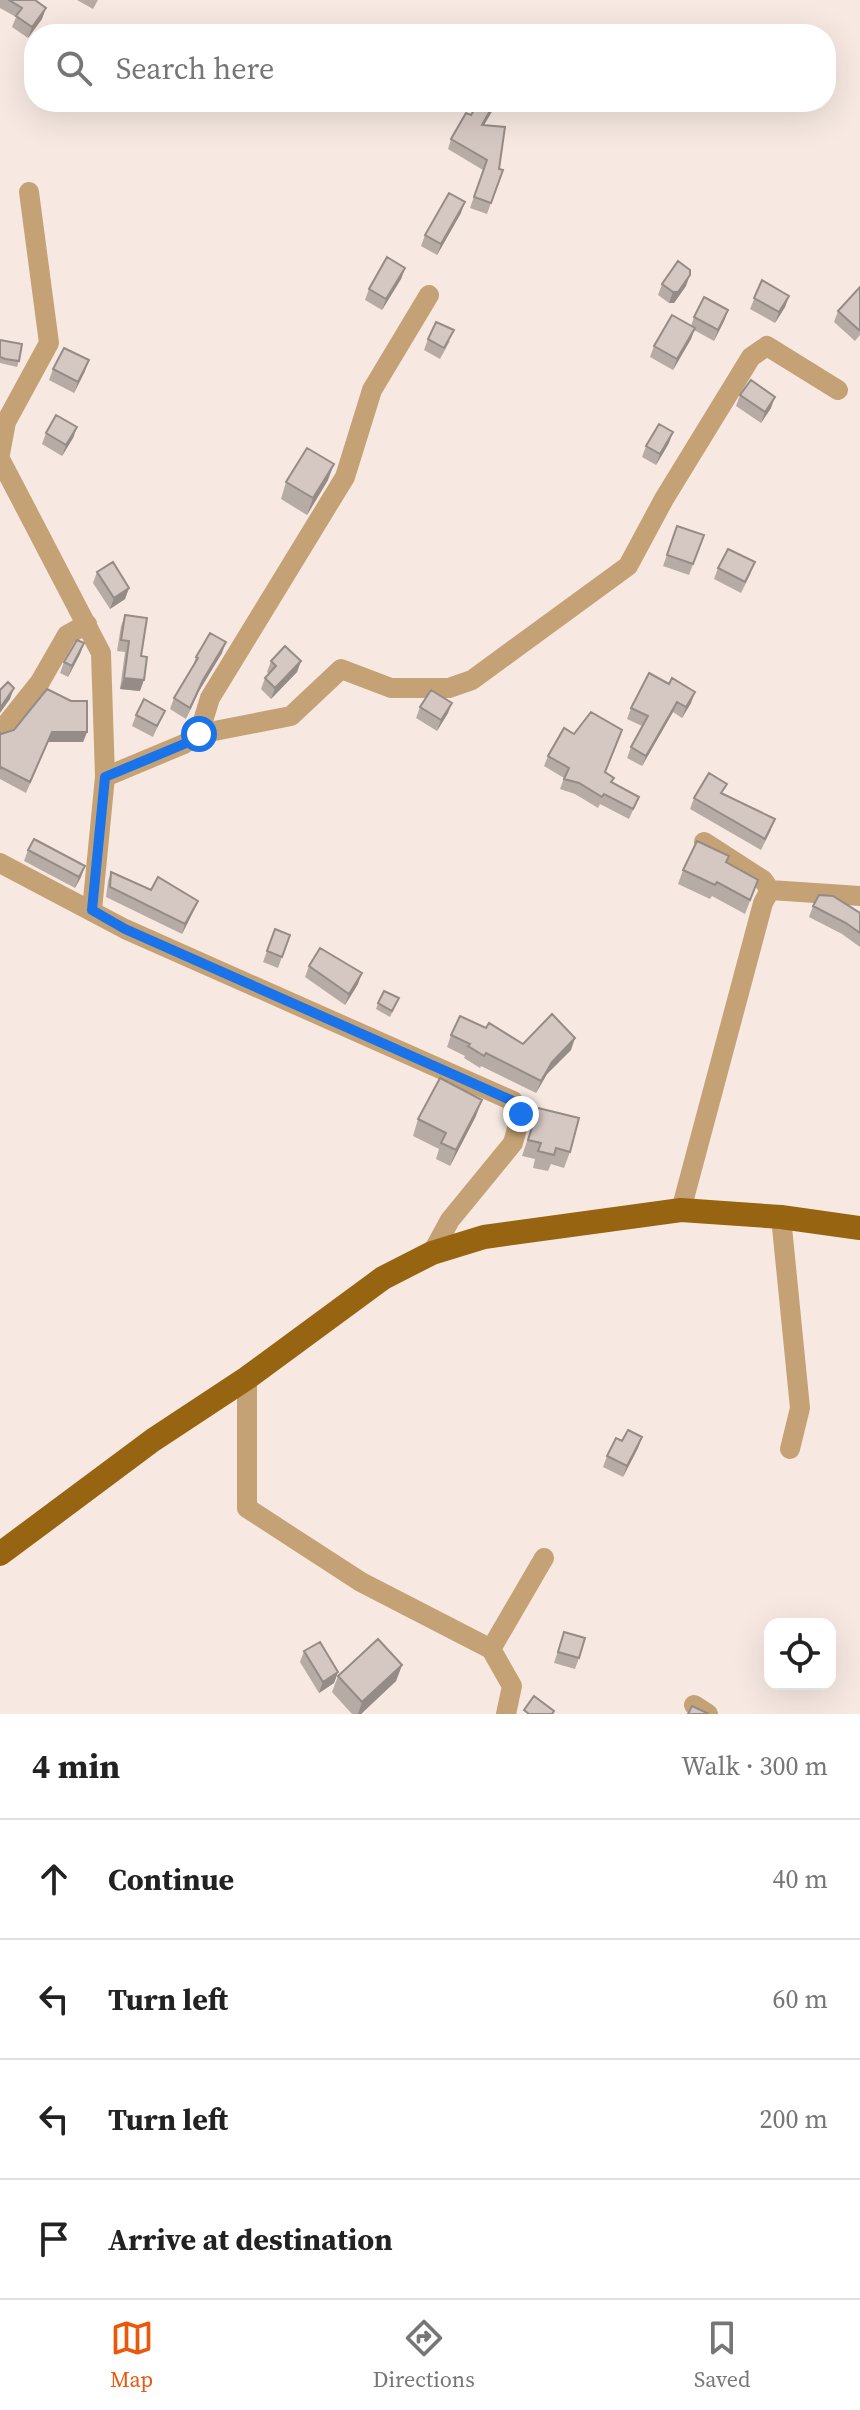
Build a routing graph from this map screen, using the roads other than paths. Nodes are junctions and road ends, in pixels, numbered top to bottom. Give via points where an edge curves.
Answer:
1 (29, 192) dead end
2 (429, 295) dead end
3 (838, 390) dead end
4 (0, 457) edge
5 (87, 624) junction
6 (0, 732) edge
7 (199, 734) junction
8 (105, 777) junction
9 (704, 842) edge
10 (0, 863) edge
11 (770, 890) junction
12 (860, 896) edge
13 (92, 910) junction
14 (681, 1210) junction
15 (781, 1217) junction
16 (860, 1228) edge
17 (432, 1253) junction
18 (247, 1378) junction
19 (790, 1449) dead end
20 (0, 1554) edge
21 (544, 1558) dead end
22 (491, 1649) junction
23 (506, 1714) edge

1 - 4 street via 49,343 6,422
2 - 7 street via 372,390 345,477 210,698
3 - 7 street via 767,346 751,357 628,566 472,680 449,688 391,688 341,669 291,716
4 - 5 street
5 - 6 street via 67,635 40,682
5 - 8 street via 101,653
7 - 8 street
8 - 13 street
9 - 11 street
10 - 13 street
11 - 12 street
11 - 14 street
13 - 17 street via 513,1101 521,1114 513,1143 450,1220
14 - 15 main road
14 - 17 main road via 484,1237
15 - 16 main road
15 - 19 street via 800,1408
17 - 18 main road via 383,1278
18 - 20 main road via 153,1440
18 - 22 street via 247,1508 361,1582
21 - 22 street
22 - 23 street via 512,1686

